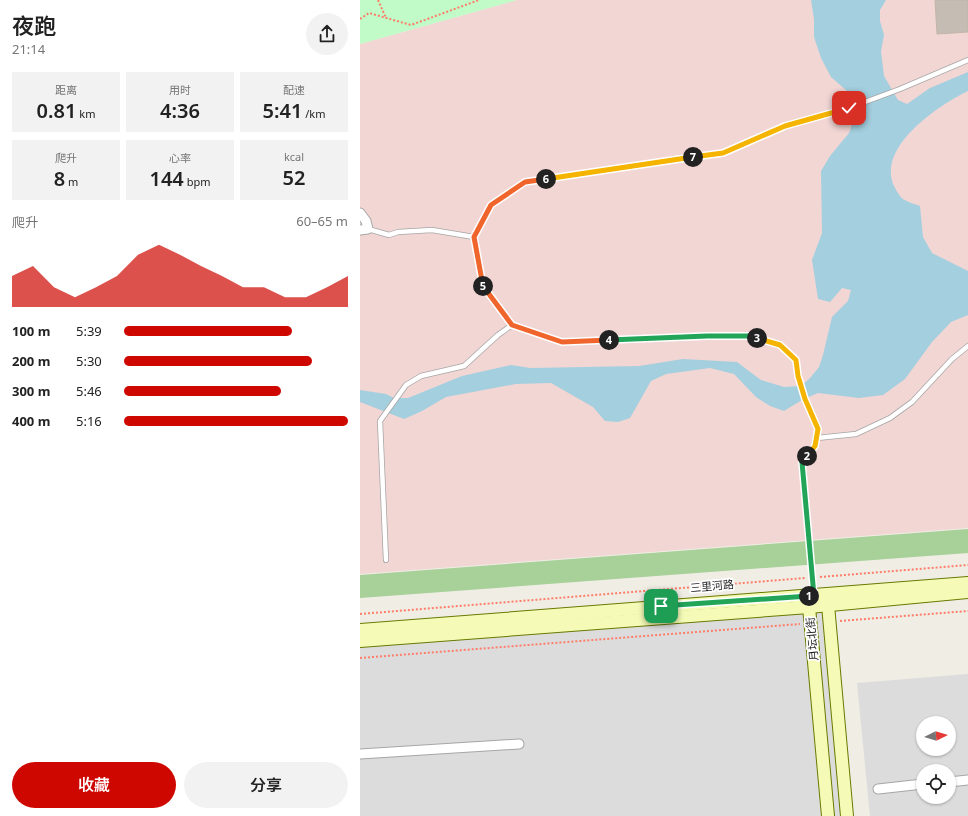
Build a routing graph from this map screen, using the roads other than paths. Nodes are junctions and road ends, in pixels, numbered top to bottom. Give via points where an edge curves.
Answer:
1 (968, 60) edge
2 (360, 213) edge
3 (364, 230) edge
4 (474, 237) junction
5 (512, 325) junction
6 (968, 346) edge
7 (816, 438) junction
8 (386, 560) dead end
9 (968, 583) edge
10 (968, 592) edge
11 (811, 601) junction
12 (828, 605) junction
13 (360, 630) edge
14 (360, 641) edge
15 (519, 744) dead end
16 (360, 754) edge
17 (968, 780) edge
18 (956, 781) edge
19 (916, 785) edge
20 (878, 790) dead end
21 (828, 816) edge
22 (847, 816) edge

1 - 4 lane via 849,108 785,126 723,153 525,182 491,205
2 - 3 street via 366,221
3 - 4 lane via 389,235 432,230
4 - 5 lane via 484,286
5 - 7 lane via 562,342 749,336 780,345 796,360 805,399 818,429
5 - 8 lane via 464,366 421,376 406,385 380,421
6 - 7 lane via 952,359 912,402 890,418 856,434
7 - 11 lane via 815,446 802,462 813,578
9 - 11 main road, 三里河路
10 - 12 main road, 三里河路
11 - 12 main road, 三里河路
11 - 13 main road, 三里河路
11 - 14 main road, 三里河路
11 - 21 main road, 月坛北街 via 810,623
12 - 22 main road, 月坛北街
15 - 16 street
17 - 18 street
19 - 20 street

